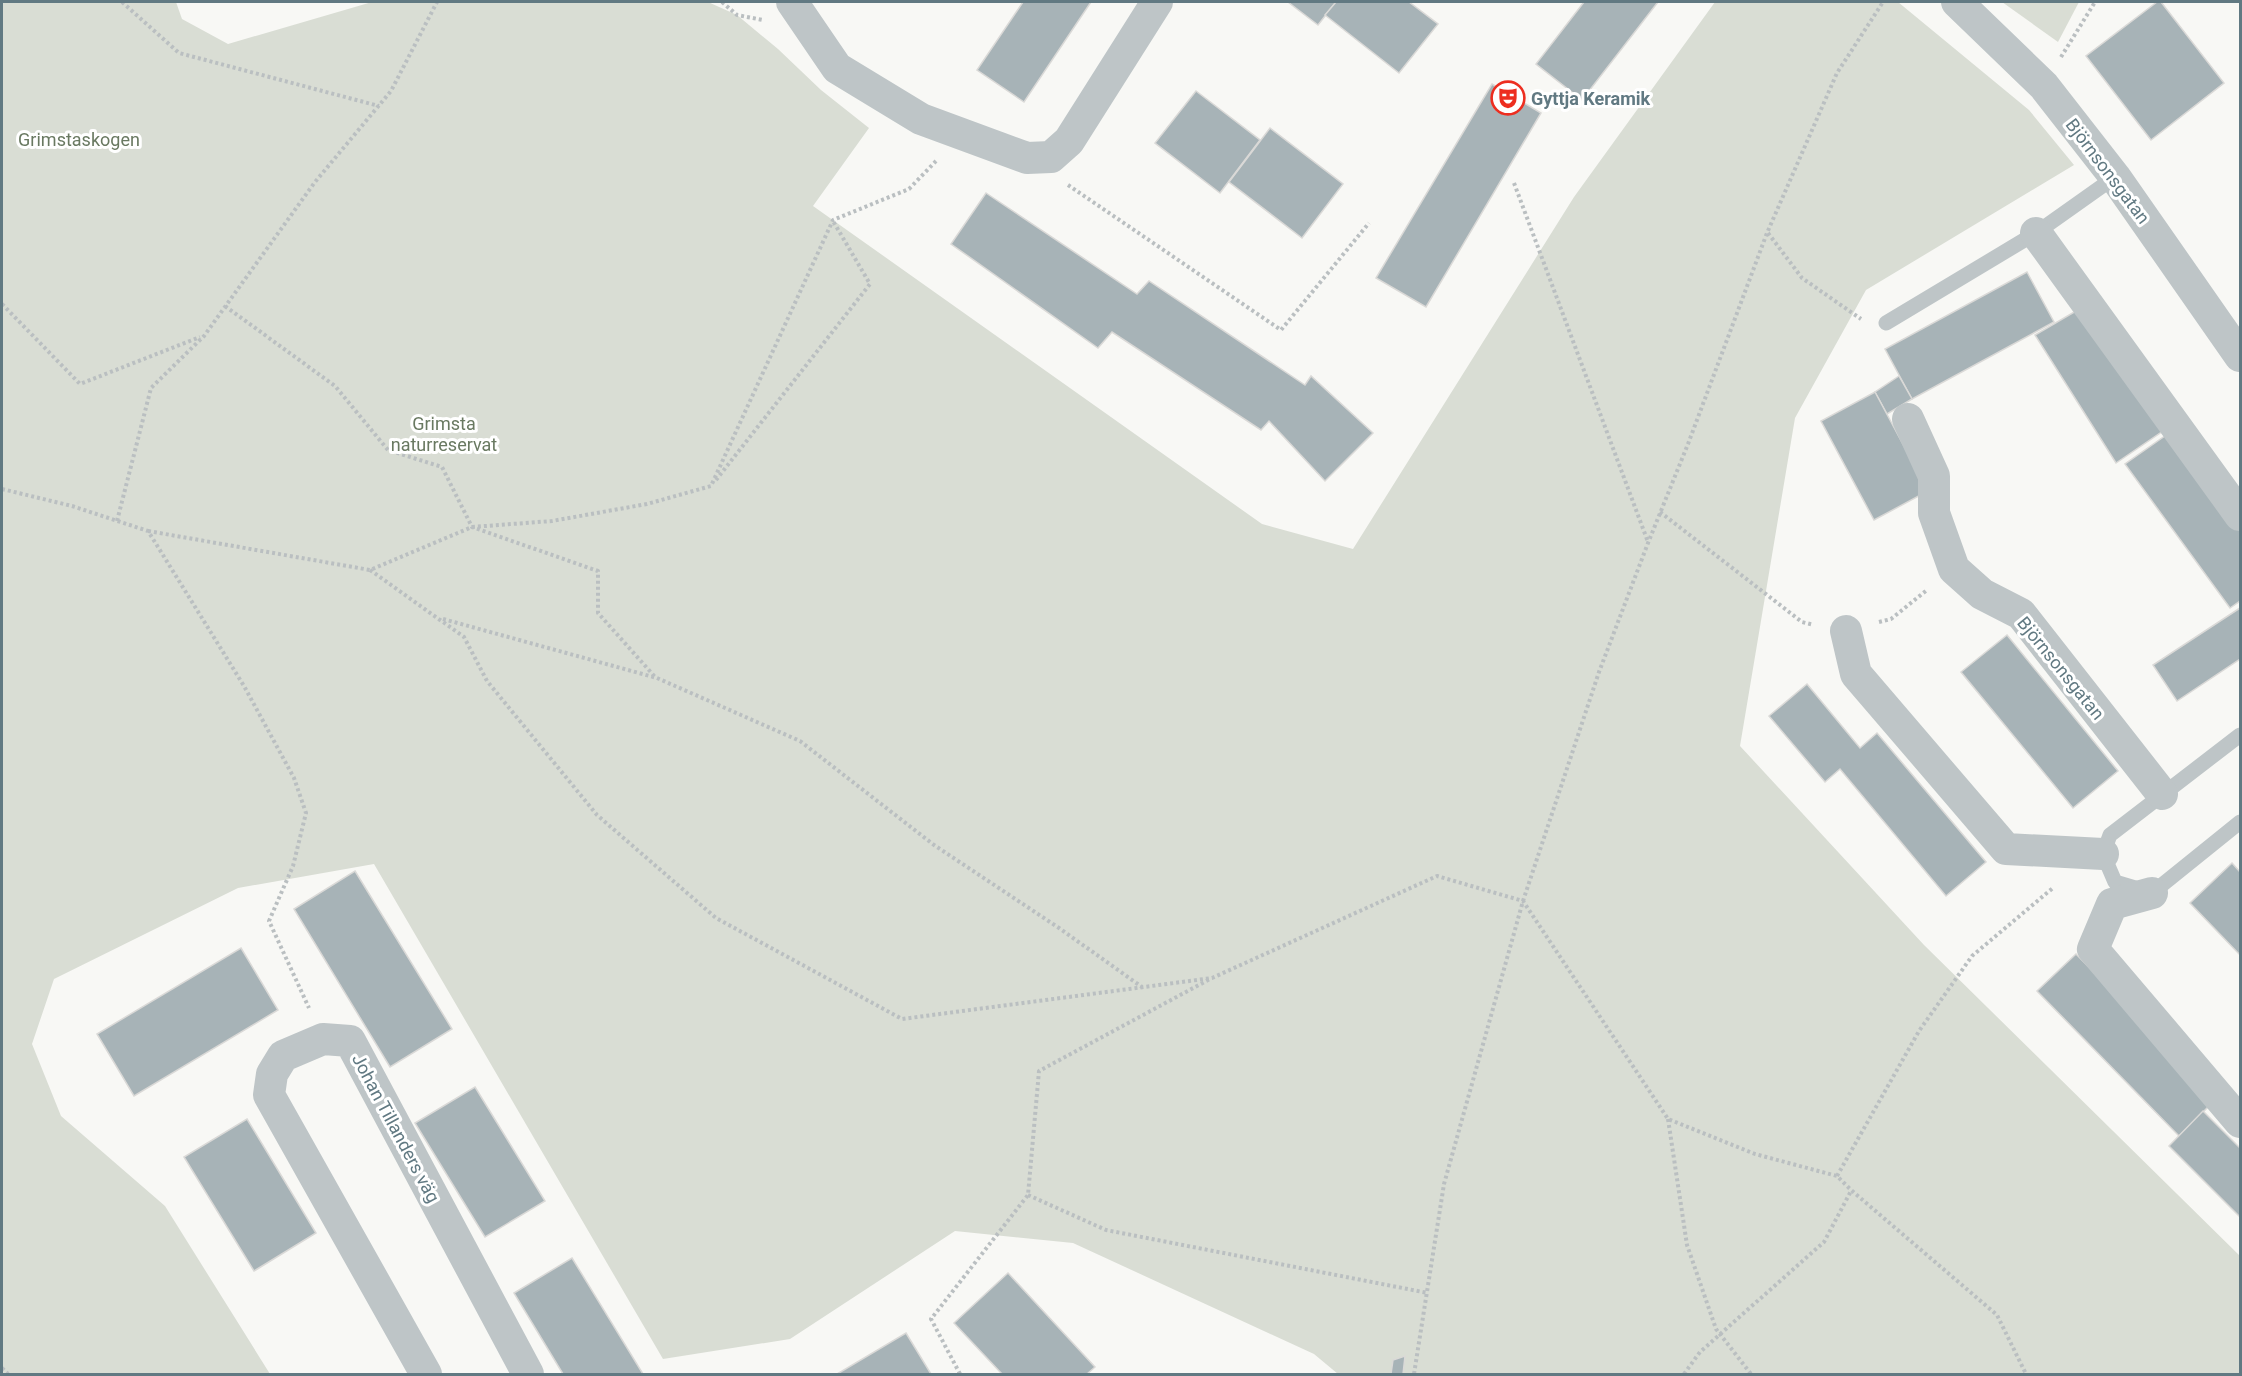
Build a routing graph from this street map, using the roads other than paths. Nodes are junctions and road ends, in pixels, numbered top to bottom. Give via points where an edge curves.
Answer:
1 (792, 2) edge
2 (1158, 2) edge
3 (1957, 2) edge
4 (2115, 177) junction
5 (2036, 233) junction
6 (1886, 323) road end
7 (2241, 356) edge
8 (1908, 419) dead end
9 (2241, 515) edge
10 (1846, 631) road end
11 (2241, 735) edge
12 (2162, 794) junction
13 (2241, 822) edge
14 (2103, 854) junction
15 (2152, 892) junction
16 (2241, 1122) edge
17 (426, 1374) edge
18 (528, 1374) edge

1 - 2 street via 837,68 921,119 1027,158 1051,157 1069,141
3 - 4 street, Björnsonsgatan via 2044,86
4 - 5 lane
4 - 7 street, Björnsonsgatan
5 - 6 lane
5 - 9 street
8 - 12 street, Björnsonsgatan via 1934,476 1934,513 1954,569 1982,594 2021,614
10 - 14 street via 1856,674 2006,849
11 - 12 lane
12 - 14 lane via 2110,835
13 - 15 lane
14 - 15 lane via 2115,882
15 - 16 street via 2112,904 2093,949
17 - 18 street, Johan Tillanders väg via 269,1095 272,1074 283,1056 323,1039 350,1041

